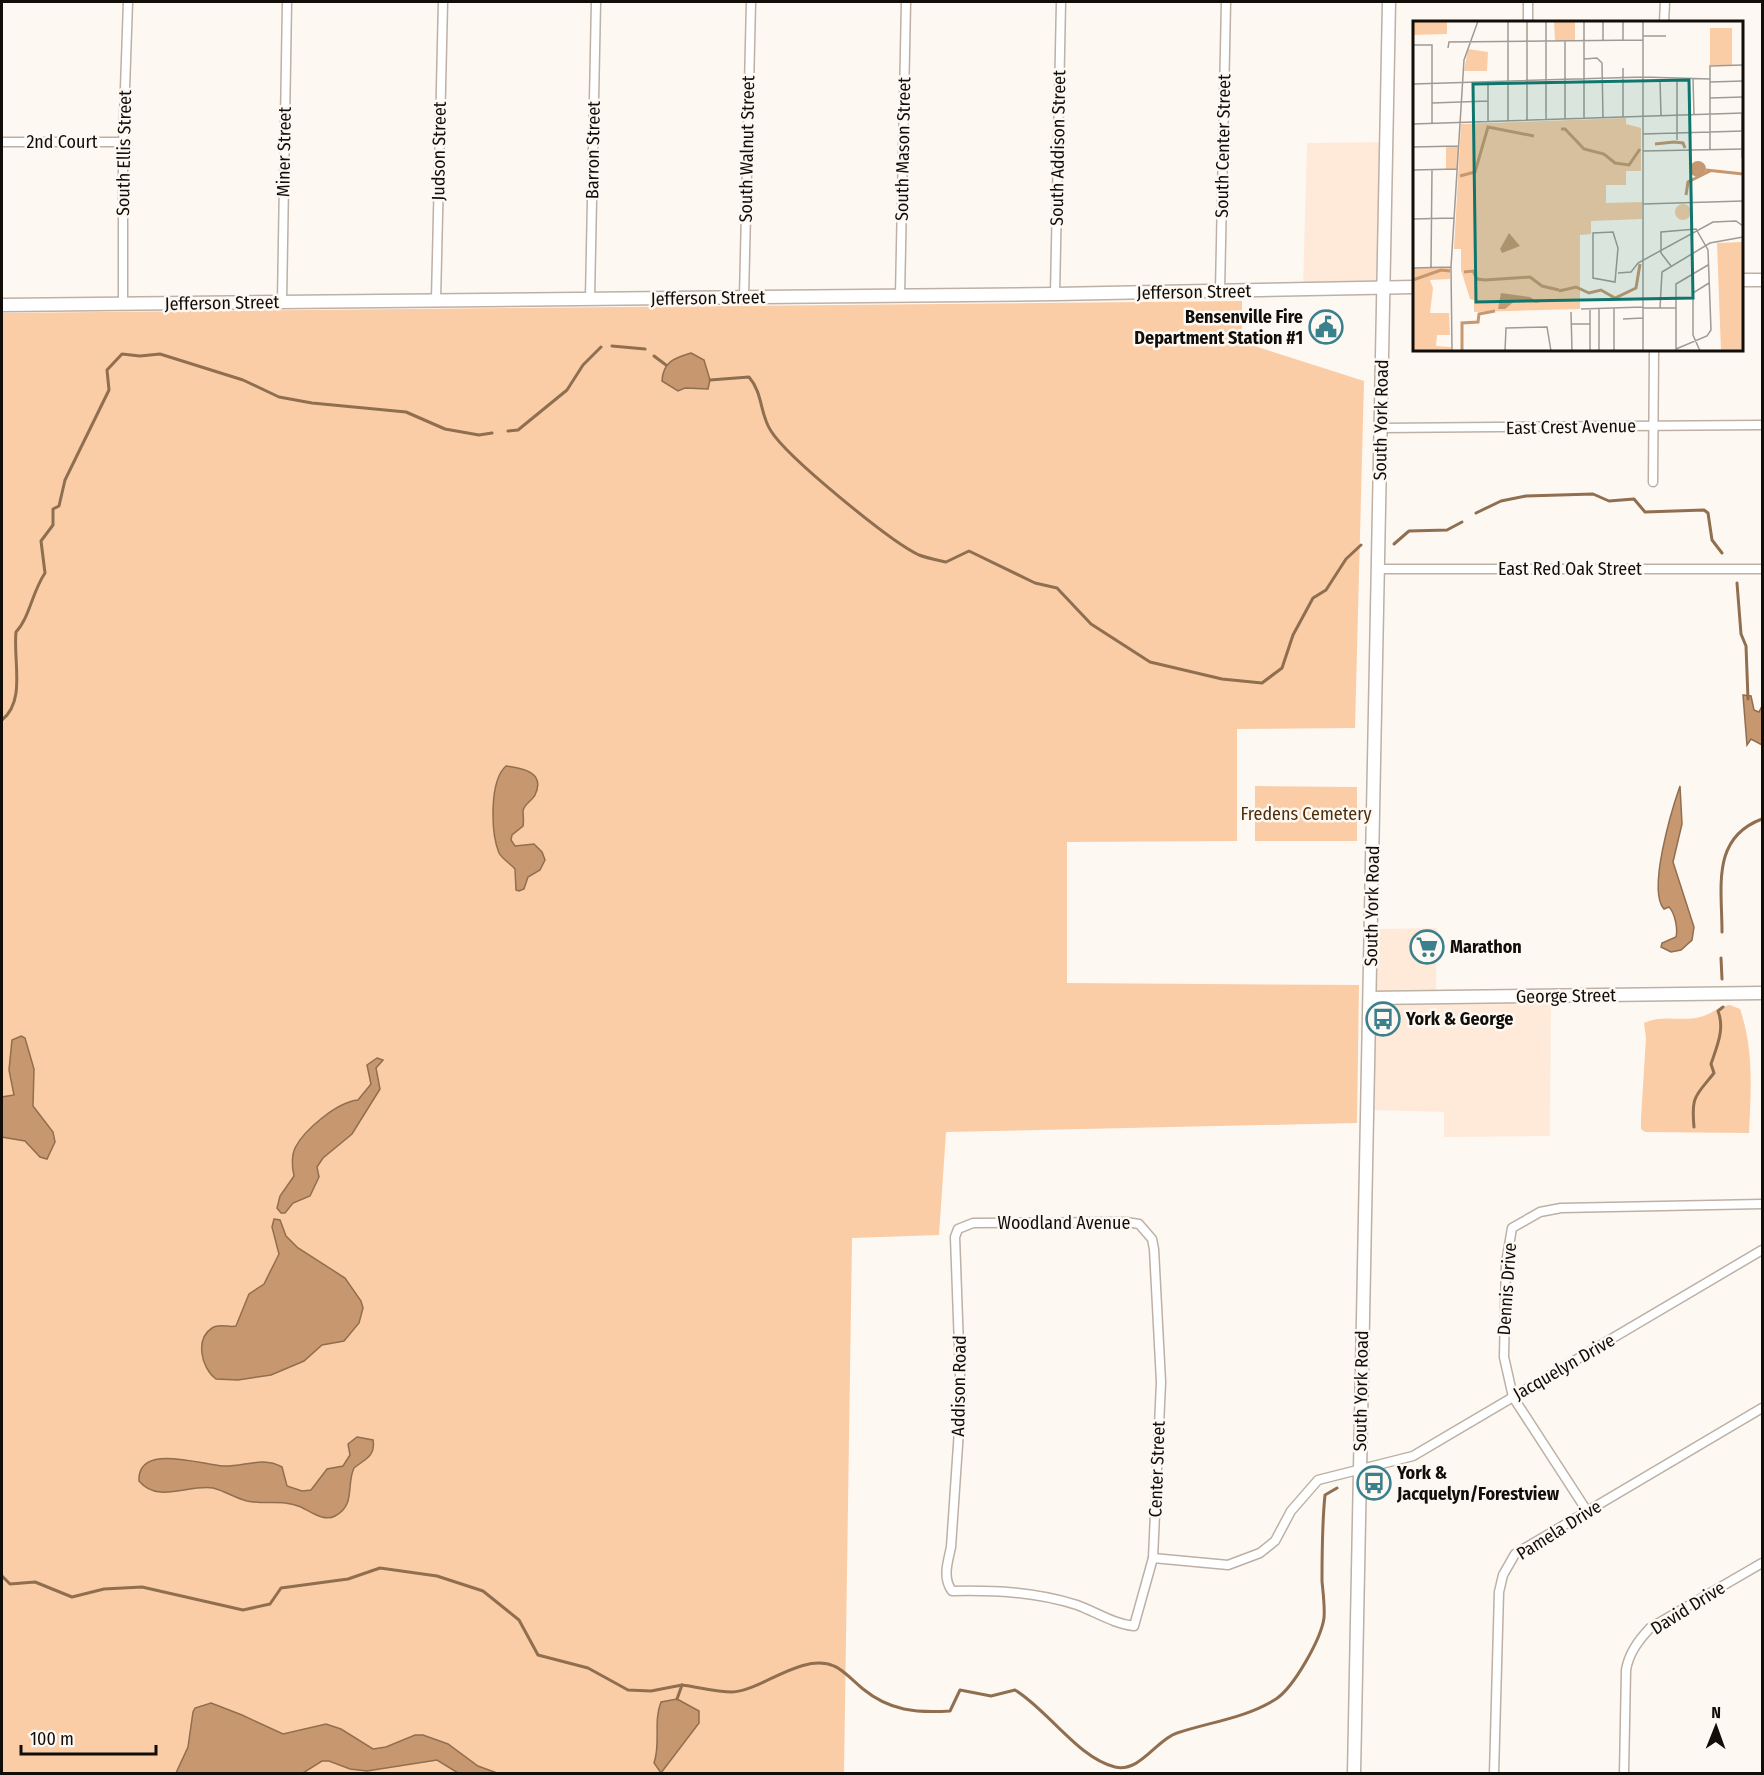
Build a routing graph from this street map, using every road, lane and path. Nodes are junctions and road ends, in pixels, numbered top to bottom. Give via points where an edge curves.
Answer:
1 (128, 2) edge
2 (288, 2) edge
3 (443, 2) edge
4 (596, 2) edge
5 (751, 2) edge
6 (906, 2) edge
7 (1061, 2) edge
8 (1226, 2) edge
9 (1389, 2) edge
10 (1528, 2) edge
11 (1665, 2) edge
12 (1528, 21) edge
13 (1664, 21) edge
14 (2, 142) edge
15 (123, 142) junction
16 (1743, 280) edge
17 (1762, 280) edge
18 (1413, 287) edge
19 (1384, 288) junction
20 (1220, 291) junction
21 (1055, 294) junction
22 (900, 296) junction
23 (744, 297) junction
24 (590, 298) junction
25 (436, 300) junction
26 (282, 302) junction
27 (123, 304) junction
28 (2, 305) edge
29 (1654, 351) edge
30 (1762, 425) edge
31 (1653, 426) junction
32 (1380, 428) junction
33 (1653, 482) dead end
34 (1378, 569) junction
35 (1762, 569) edge
36 (1762, 993) edge
37 (1371, 998) junction
38 (1762, 1204) edge
39 (960, 1227) joint
40 (1155, 1248) joint
41 (1762, 1250) edge
42 (1513, 1397) junction
43 (1762, 1408) edge
44 (1359, 1469) junction
45 (1587, 1511) junction
46 (1154, 1558) junction
47 (1762, 1563) edge
48 (1078, 1605) joint
49 (1354, 1773) edge
50 (1494, 1773) edge
51 (1624, 1773) edge

1 - 15 street, South Ellis Street
2 - 26 street, Miner Street
3 - 25 street, Judson Street
4 - 24 street, Barron Street
5 - 23 street, South Walnut Street
6 - 22 street, South Mason Street
7 - 21 street, South Addison Street
8 - 20 street, South Center Street
9 - 19 street, South York Road
10 - 12 street
11 - 13 street
14 - 15 street, 2nd Court
15 - 27 street, South Ellis Street
16 - 17 street
18 - 19 street, Jefferson Street
19 - 20 street, Jefferson Street
19 - 32 street, South York Road
20 - 21 street, Jefferson Street
21 - 22 street, Jefferson Street
22 - 23 street, Jefferson Street
23 - 24 street, Jefferson Street
24 - 25 street, Jefferson Street
25 - 26 street, Jefferson Street
26 - 27 street, Jefferson Street
27 - 28 street, Jefferson Street
29 - 31 street
30 - 31 street, East Crest Avenue
31 - 32 street, East Crest Avenue
31 - 33 street
32 - 34 street, South York Road
34 - 35 street, East Red Oak Street
34 - 37 street, South York Road
36 - 37 street, George Street
37 - 44 street, South York Road
38 - 42 street, Dennis Drive via 1561,1208 1539,1212 1512,1228 1506,1263 1504,1357
39 - 40 street, Woodland Avenue via 973,1223 1139,1224
39 - 48 street, Addison Road via 956,1237 961,1401 946,1583 952,1591 1037,1594
40 - 46 street, Center Street via 1161,1382
41 - 42 street, Jacquelyn Drive
42 - 44 street, Jacquelyn Drive via 1413,1456
42 - 45 street, Dennis Drive
43 - 45 street, Pamela Drive
44 - 46 street, Jacquelyn Drive via 1318,1480 1291,1511 1275,1541 1245,1559 1219,1565
44 - 49 street, South York Road
45 - 50 street, Pamela Drive via 1515,1554 1503,1575 1499,1592
46 - 48 street, Center Street via 1134,1626
47 - 51 street, David Drive via 1650,1629 1637,1644 1626,1670

